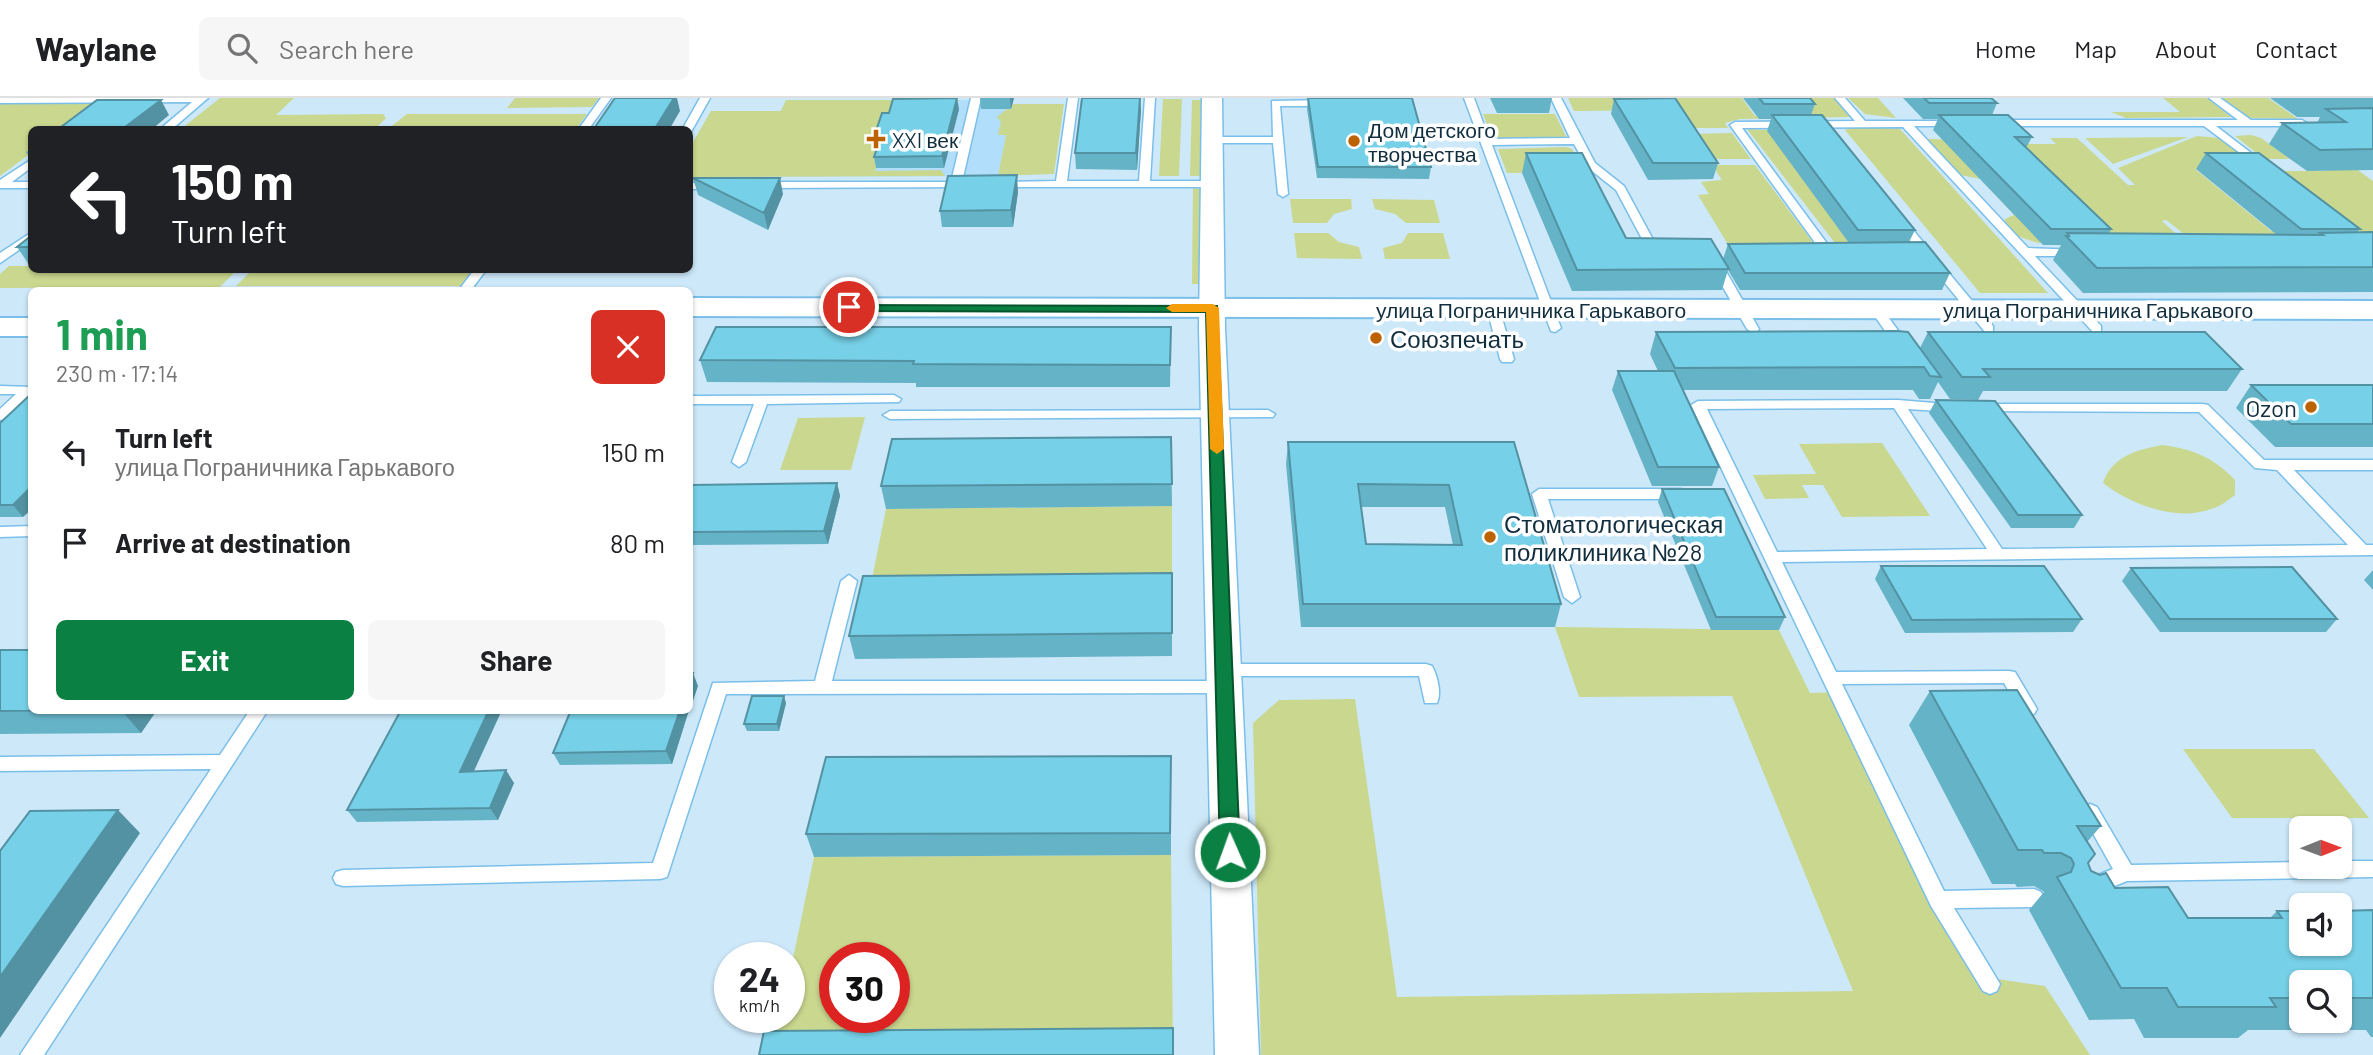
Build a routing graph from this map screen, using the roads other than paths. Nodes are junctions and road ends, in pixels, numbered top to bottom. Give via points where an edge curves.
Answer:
1 (606, 98) edge
2 (705, 98) edge
3 (976, 98) edge
4 (1073, 98) edge
5 (1150, 98) edge
6 (1212, 98) edge
7 (1469, 98) edge
8 (1556, 98) edge
9 (1840, 98) edge
10 (2214, 98) edge
11 (118, 99) edge
12 (202, 99) edge
13 (0, 100) edge
14 (1275, 100) edge
15 (1336, 103) edge
16 (97, 114) edge
17 (1973, 123) edge
18 (1986, 123) edge
19 (2207, 123) junction
20 (2249, 123) junction
21 (2308, 123) edge
22 (1862, 124) junction
23 (1905, 124) junction
24 (169, 126) edge
25 (586, 126) edge
26 (689, 126) edge
27 (1212, 140) junction
28 (1278, 140) junction
29 (1577, 141) junction
30 (1485, 142) junction
31 (28, 165) edge
32 (2266, 169) edge
33 (1061, 184) junction
34 (1144, 184) junction
35 (1213, 184) junction
36 (0, 185) edge
37 (28, 185) edge
38 (956, 185) junction
39 (693, 186) edge
40 (729, 186) edge
41 (742, 186) edge
42 (1283, 194) dead end
43 (1894, 214) edge
44 (28, 238) edge
45 (1674, 251) edge
46 (2025, 252) junction
47 (2092, 252) edge
48 (1720, 253) edge
49 (1814, 253) edge
50 (0, 260) edge
51 (0, 306) edge
52 (28, 306) edge
53 (693, 307) edge
54 (2373, 310) edge
55 (1212, 318) junction
56 (1496, 318) junction
57 (1551, 318) junction
58 (1747, 319) junction
59 (1883, 319) junction
60 (1981, 319) junction
61 (2088, 319) junction
62 (0, 327) edge
63 (28, 327) edge
64 (693, 327) edge
65 (2373, 330) edge
66 (1908, 355) edge
67 (1507, 359) dead end
68 (0, 390) edge
69 (894, 399) dead end
70 (693, 400) edge
71 (762, 400) junction
72 (1898, 404) junction
73 (1216, 414) junction
74 (1268, 414) dead end
75 (890, 415) dead end
76 (0, 416) edge
77 (739, 462) dead end
78 (2281, 465) junction
79 (2373, 465) edge
80 (1701, 494) edge
81 (28, 531) edge
82 (0, 532) edge
83 (2368, 550) edge
84 (1999, 556) junction
85 (1770, 557) junction
86 (849, 581) dead end
87 (1572, 597) dead end
88 (1829, 678) junction
89 (1224, 679) junction
90 (822, 687) junction
91 (1431, 698) dead end
92 (257, 714) edge
93 (2040, 729) edge
94 (225, 762) junction
95 (0, 764) edge
96 (2083, 801) edge
97 (2373, 869) edge
98 (2126, 873) junction
99 (343, 878) dead end
100 (2072, 897) edge
101 (2034, 898) dead end
102 (1938, 901) junction
103 (1990, 984) dead end
104 (31, 1055) edge
105 (1237, 1055) edge

1 - 25 lane
2 - 26 lane
3 - 38 lane
4 - 33 lane
5 - 34 lane
6 - 27 street
7 - 30 lane
8 - 29 lane
9 - 22 lane
10 - 20 lane
11 - 12 lane
11 - 13 lane
11 - 16 lane
12 - 24 lane
14 - 15 lane
14 - 28 lane
17 - 23 lane
18 - 19 lane
19 - 20 lane
19 - 32 lane
20 - 21 lane
22 - 23 lane
22 - 49 lane via 1824,129 1735,125 1834,253
23 - 46 lane
27 - 28 lane
27 - 35 street
28 - 42 lane
29 - 30 lane
29 - 45 lane via 1591,165 1620,188 1653,250
30 - 57 lane
31 - 36 lane
33 - 34 lane
33 - 38 lane
34 - 35 lane
35 - 55 street
36 - 37 lane
38 - 41 lane
39 - 40 lane
43 - 60 lane via 1920,252
44 - 50 lane
46 - 47 lane
46 - 61 lane
48 - 58 lane via 1709,253
51 - 52 street
53 - 55 street, улица Пограничника Гарькавого
54 - 61 street, улица Пограничника Гарькавого
55 - 56 street, улица Пограничника Гарькавого
55 - 64 street, улица Пограничника Гарькавого
55 - 73 street
56 - 57 street, улица Пограничника Гарькавого
56 - 67 lane
57 - 58 street, улица Пограничника Гарькавого
58 - 59 street, улица Пограничника Гарькавого
59 - 60 street, улица Пограничника Гарькавого
59 - 66 lane
60 - 61 street, улица Пограничника Гарькавого
61 - 65 street, улица Пограничника Гарькавого
62 - 63 street
68 - 76 lane via 28,390
69 - 71 lane
70 - 71 lane
71 - 77 lane
72 - 78 lane via 2203,408 2260,465
72 - 84 lane
72 - 85 lane via 1698,405 1733,494
73 - 74 lane
73 - 75 lane
73 - 89 street
78 - 79 lane
78 - 83 lane
80 - 87 lane via 1539,494
81 - 82 lane
83 - 84 lane via 2052,551
84 - 85 lane
85 - 88 lane
86 - 90 lane
88 - 93 lane via 2009,677
88 - 102 lane
89 - 90 lane
89 - 91 lane via 1426,670
89 - 105 street
90 - 99 lane via 719,688 660,871
92 - 94 lane
94 - 95 lane
94 - 104 lane
96 - 98 lane
97 - 98 lane
98 - 100 lane
101 - 102 lane
102 - 103 lane

